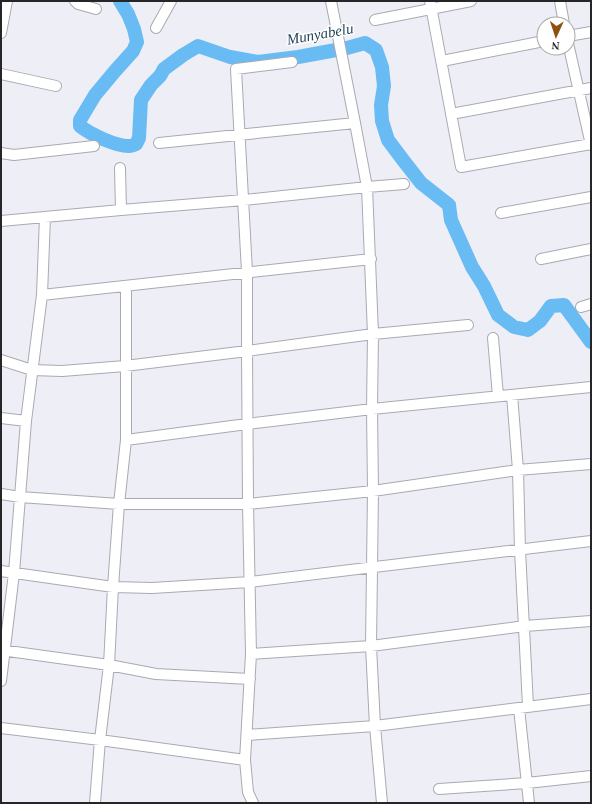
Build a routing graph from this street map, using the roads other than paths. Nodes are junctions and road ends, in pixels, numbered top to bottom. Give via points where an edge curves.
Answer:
1 (7, 1) edge
2 (75, 1) edge
3 (171, 1) edge
4 (331, 1) edge
5 (471, 1) edge
6 (560, 1) edge
7 (431, 5) edge
8 (96, 9) dead end
9 (563, 16) edge
10 (375, 20) dead end
11 (156, 28) dead end
12 (591, 32) edge
13 (1, 33) edge
14 (576, 35) edge
15 (536, 43) edge
16 (571, 56) edge
17 (442, 61) junction
18 (292, 62) dead end
19 (1, 74) edge
20 (56, 86) dead end
21 (591, 88) edge
22 (579, 90) junction
23 (451, 114) junction
24 (355, 122) junction
25 (240, 134) junction
26 (159, 143) dead end
27 (591, 144) edge
28 (94, 146) dead end
29 (1, 153) edge
30 (120, 168) dead end
31 (404, 184) dead end
32 (367, 187) junction
33 (591, 197) edge
34 (244, 200) junction
35 (121, 210) junction
36 (501, 213) dead end
37 (45, 218) junction
38 (1, 221) edge
39 (591, 249) edge
40 (541, 259) dead end
41 (370, 260) junction
42 (247, 272) junction
43 (126, 286) junction
44 (42, 295) junction
45 (468, 325) dead end
46 (373, 334) junction
47 (493, 338) dead end
48 (247, 351) junction
49 (1, 360) edge
50 (125, 366) junction
51 (32, 370) junction
52 (591, 387) edge
53 (512, 394) junction
54 (498, 396) junction
55 (372, 409) junction
56 (1, 418) edge
57 (26, 421) junction
58 (248, 424) junction
59 (126, 440) junction
60 (591, 464) edge
61 (518, 470) junction
62 (373, 491) junction
63 (1, 494) edge
64 (20, 497) junction
65 (119, 504) junction
66 (248, 504) junction
67 (591, 541) edge
68 (520, 550) junction
69 (372, 567) junction
70 (1, 571) edge
71 (14, 573) junction
72 (250, 582) junction
73 (113, 587) junction
74 (591, 621) edge
75 (525, 626) junction
76 (371, 646) junction
77 (3, 651) edge
78 (251, 654) junction
79 (109, 665) junction
80 (250, 679) junction
81 (1, 681) edge
82 (591, 699) edge
83 (524, 707) junction
84 (375, 726) junction
85 (1, 728) edge
86 (247, 735) junction
87 (100, 740) junction
88 (245, 760) junction
89 (591, 776) edge
90 (527, 783) junction
91 (439, 789) dead end
92 (95, 803) edge
93 (253, 803) edge
94 (382, 803) edge
95 (529, 803) edge

1 - 13 street
2 - 8 street
3 - 11 street
4 - 24 street
5 - 7 street
6 - 9 street
7 - 10 street
7 - 17 street
12 - 14 street
15 - 17 street
16 - 22 street
17 - 23 street
18 - 25 street via 236,69
19 - 20 street
21 - 22 street
22 - 23 street
22 - 27 street
23 - 27 street via 461,167
24 - 25 street
24 - 32 street
25 - 26 street
25 - 34 street
28 - 29 street via 14,155
30 - 35 street
31 - 32 street
32 - 34 street
32 - 41 street
33 - 36 street
34 - 35 street
34 - 42 street
35 - 37 street
37 - 38 street
37 - 44 street
39 - 40 street
41 - 42 street
41 - 46 street
42 - 43 street
42 - 48 street
43 - 44 street
43 - 50 street
44 - 51 street
45 - 46 street
46 - 48 street
46 - 55 street
47 - 54 street
48 - 50 street
48 - 58 street
49 - 51 street
50 - 51 street via 62,371
50 - 59 street
51 - 57 street
52 - 53 street
53 - 54 street
53 - 61 street
54 - 55 street
55 - 58 street
55 - 62 street
56 - 57 street
57 - 64 street
58 - 59 street
58 - 66 street
59 - 65 street
60 - 61 street
61 - 62 street
61 - 68 street
62 - 66 street
62 - 69 street
63 - 64 street
64 - 65 street
64 - 71 street
65 - 66 street
65 - 73 street
66 - 72 street
67 - 68 street
68 - 69 street
68 - 75 street
69 - 72 street
69 - 76 street
70 - 71 street
71 - 73 street
71 - 77 street
72 - 73 street via 152,588
72 - 78 street
73 - 79 street
74 - 75 street
75 - 76 street
75 - 83 street
76 - 78 street
76 - 84 street
77 - 79 street
77 - 81 street
78 - 80 street
79 - 80 street via 156,674
79 - 87 street
80 - 86 street
82 - 83 street
83 - 84 street
83 - 90 street
84 - 86 street
84 - 94 street
85 - 87 street
86 - 88 street
87 - 88 street
87 - 92 street
88 - 93 street via 248,792
89 - 90 street
90 - 91 street
90 - 95 street

